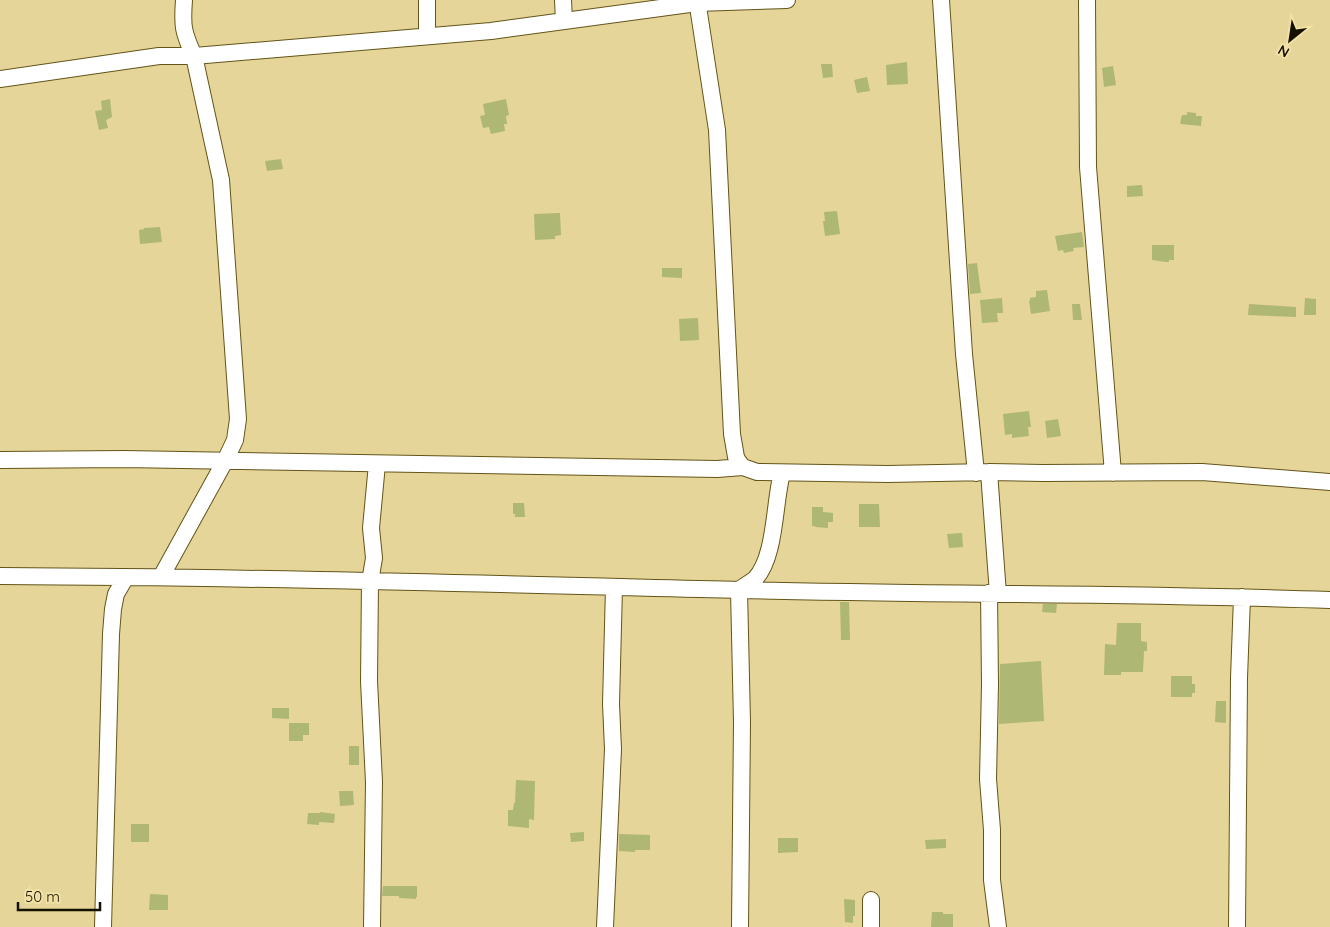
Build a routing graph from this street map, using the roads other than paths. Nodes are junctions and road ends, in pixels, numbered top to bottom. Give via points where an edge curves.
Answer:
1 (184, 0) edge
2 (427, 0) edge
3 (563, 0) edge
4 (787, 0) edge
5 (941, 0) edge
6 (1087, 0) edge
7 (697, 2) edge
8 (564, 21) junction
9 (427, 36) junction
10 (194, 56) junction
11 (0, 79) edge
12 (0, 460) edge
13 (225, 461) junction
14 (377, 464) junction
15 (744, 467) junction
16 (782, 473) junction
17 (983, 473) junction
18 (1113, 473) junction
19 (1330, 482) edge
20 (0, 576) edge
21 (126, 576) junction
22 (161, 576) junction
23 (370, 582) junction
24 (614, 587) junction
25 (739, 590) junction
26 (993, 593) junction
27 (1242, 597) junction
28 (1330, 600) edge
29 (871, 900) dead end
30 (103, 927) edge
31 (372, 927) edge
32 (605, 927) edge
33 (740, 927) edge
34 (870, 927) edge
35 (998, 927) edge
36 (1237, 927) edge

1 - 10 street via 183,29
2 - 9 street
3 - 8 street
4 - 7 street
5 - 17 street via 964,354
6 - 18 street via 1088,167
7 - 8 street
7 - 15 street via 716,130 732,434 736,457
8 - 9 street
9 - 10 street
10 - 11 street via 159,56
10 - 13 street via 221,180 238,419 235,440
12 - 13 street
13 - 14 street
13 - 22 street
14 - 15 street
14 - 23 street via 371,528 374,558
15 - 16 street via 757,472
16 - 17 street
16 - 25 street via 768,554 755,578
17 - 18 street
17 - 26 street
18 - 19 street via 1202,472
20 - 21 street
21 - 22 street
21 - 30 street via 116,594 111,634
22 - 23 street
23 - 24 street
23 - 31 street via 369,681 374,782
24 - 25 street
24 - 32 street via 613,749
25 - 26 street
25 - 33 street via 742,722
26 - 27 street
26 - 35 street via 988,780 992,880
27 - 28 street
27 - 36 street
29 - 34 street

